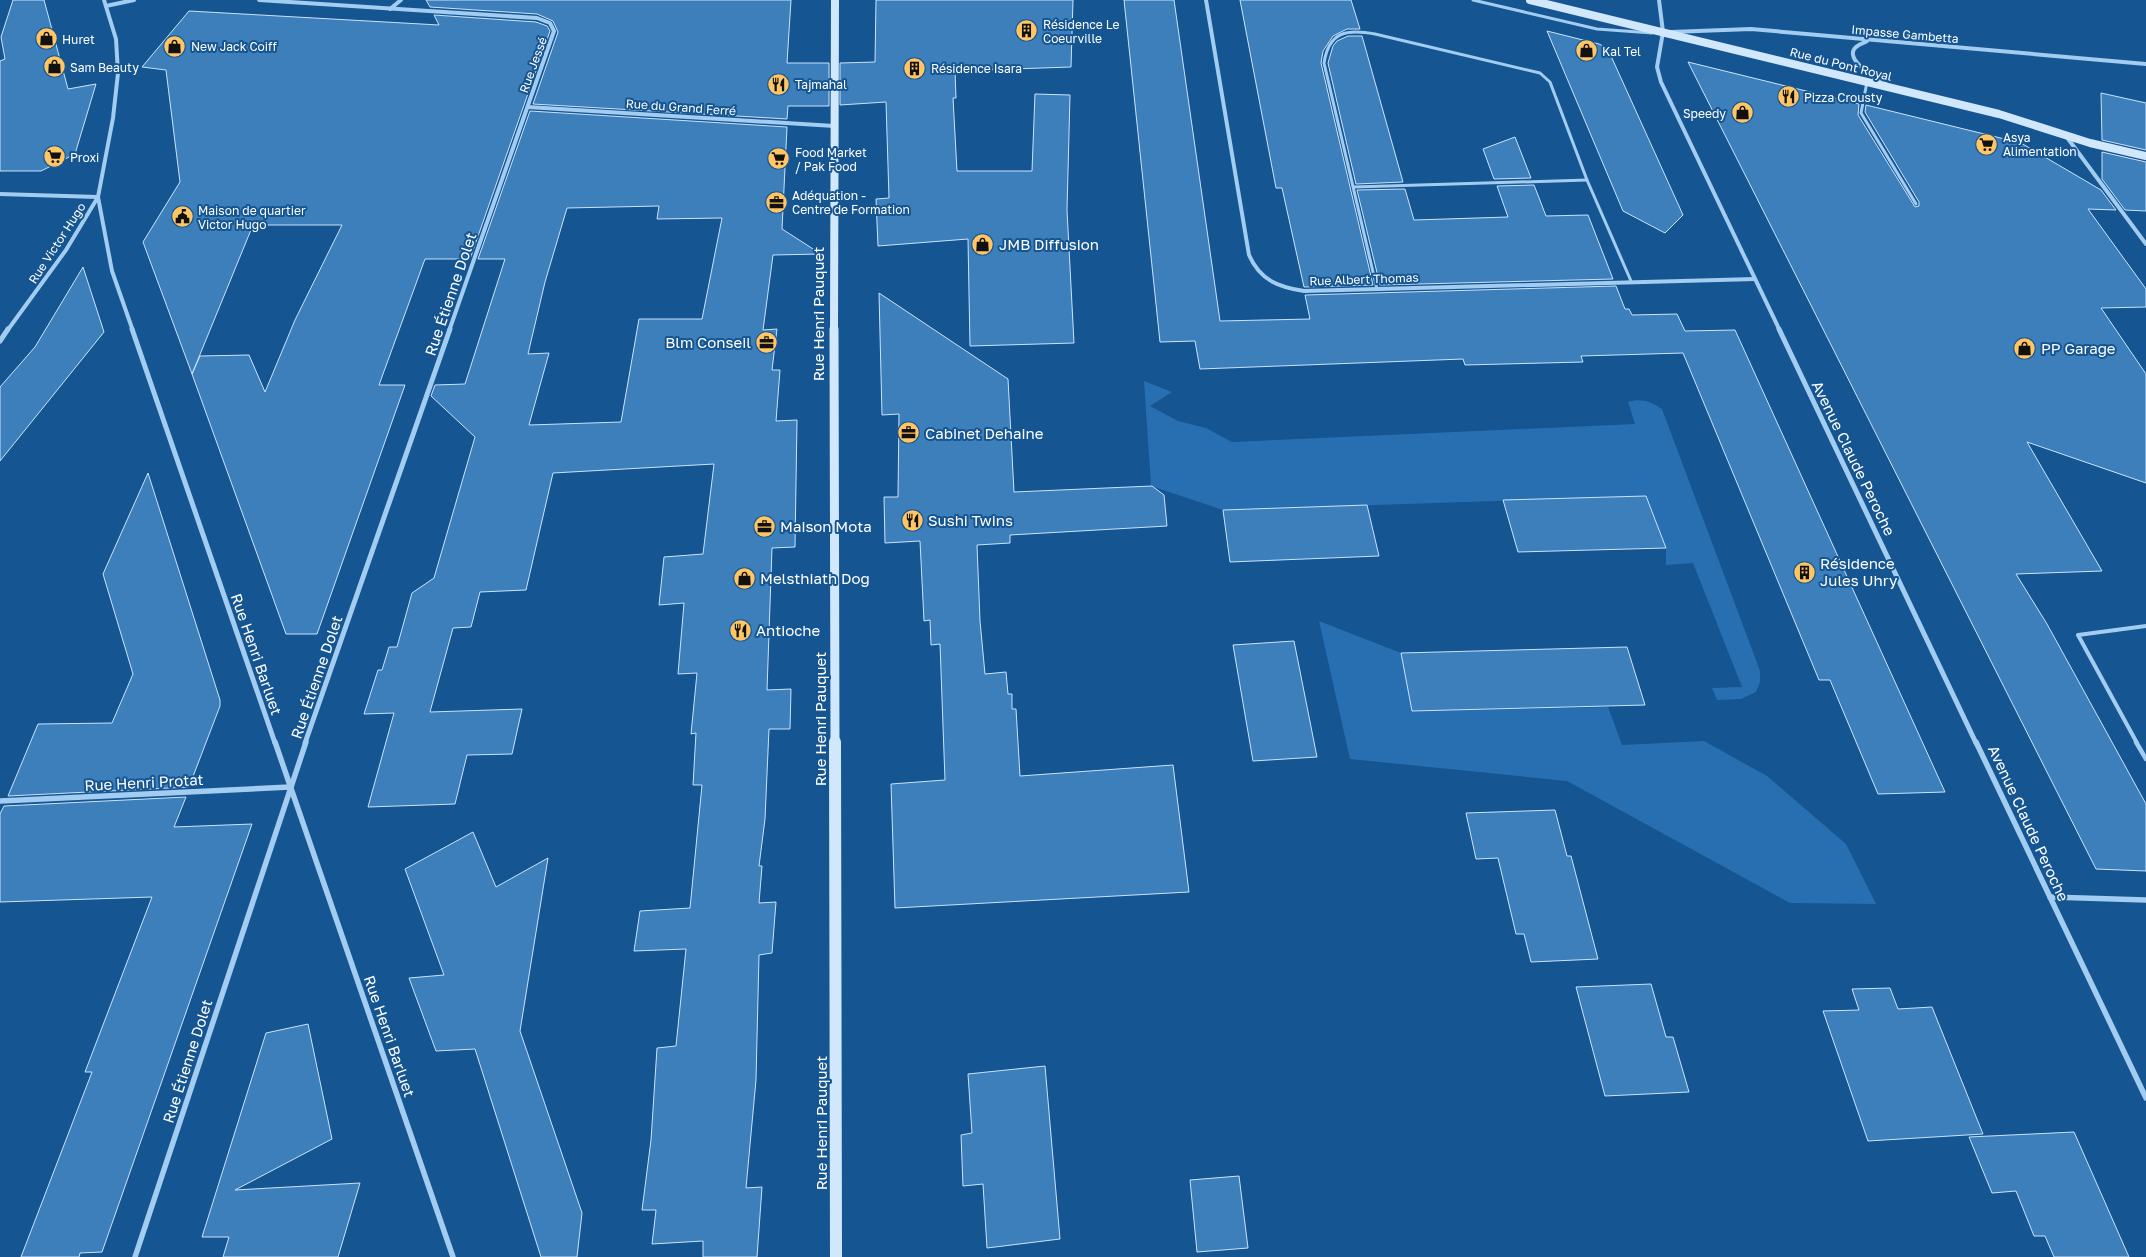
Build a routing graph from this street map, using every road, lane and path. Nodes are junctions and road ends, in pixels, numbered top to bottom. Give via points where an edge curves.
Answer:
1 (104, 0) edge
2 (134, 0) edge
3 (258, 0) edge
4 (401, 0) edge
5 (835, 0) edge
6 (1206, 0) edge
7 (1473, 0) edge
8 (1530, 0) edge
9 (1659, 0) edge
10 (106, 6) junction
11 (390, 9) junction
12 (1663, 33) junction
13 (1869, 40) junction
14 (2146, 64) edge
15 (1867, 82) junction
16 (1898, 90) junction
17 (528, 107) junction
18 (834, 126) junction
19 (2066, 135) junction
20 (2146, 156) edge
21 (1587, 180) junction
22 (1354, 187) junction
23 (0, 194) edge
24 (98, 197) junction
25 (1916, 204) dead end
26 (2146, 244) edge
27 (1754, 278) junction
28 (1631, 281) junction
29 (1377, 289) junction
30 (0, 341) edge
31 (2146, 626) edge
32 (2146, 759) edge
33 (290, 788) junction
34 (0, 802) edge
35 (2050, 897) junction
36 (2146, 900) edge
37 (2146, 1098) edge
38 (135, 1257) edge
39 (453, 1257) edge
40 (836, 1257) edge

1 - 10 street, Rue Victor Hugo
2 - 10 street
3 - 11 street, Rue Jessé
4 - 11 street
5 - 18 street, Rue Henri Pauquet
6 - 29 street, Rue Albert Thomas via 1253,267 1260,276 1287,289
7 - 12 lane via 1597,29
8 - 12 street, Rue du Pont Royal
9 - 12 street, Avenue Claude Peroche
10 - 24 street, Rue Victor Hugo via 116,39 118,73
11 - 17 street, Rue Jessé via 530,17 550,22 554,38
12 - 13 street, Impasse Gambetta via 1751,29
12 - 15 street, Rue du Pont Royal
12 - 27 street, Avenue Claude Peroche via 1656,61 1661,82
13 - 14 street, Impasse Gambetta
13 - 16 street via 1855,47 1856,60 1870,75
15 - 16 street, Rue du Pont Royal
15 - 25 lane via 1861,112
16 - 19 street, Rue du Pont Royal via 1999,114
17 - 18 street, Rue du Grand Ferré
17 - 33 street, Rue Étienne Dolet
18 - 40 street, Rue Henri Pauquet
19 - 20 street, Rue du Pont Royal
19 - 26 street
21 - 22 lane
21 - 22 lane via 1550,82 1540,73 1376,34 1350,31 1334,38 1325,53 1324,63
21 - 28 lane
22 - 29 lane
23 - 24 street
24 - 30 street, Rue Victor Hugo via 66,250
24 - 33 street, Rue Henri Barluet via 112,271
27 - 28 street, Rue Albert Thomas
27 - 35 street, Avenue Claude Peroche
28 - 29 street, Rue Albert Thomas
31 - 32 lane via 2078,635
33 - 34 street, Rue Henri Protat
33 - 38 street, Rue Étienne Dolet
33 - 39 street, Rue Henri Barluet
35 - 36 street
35 - 37 street, Avenue Claude Peroche

